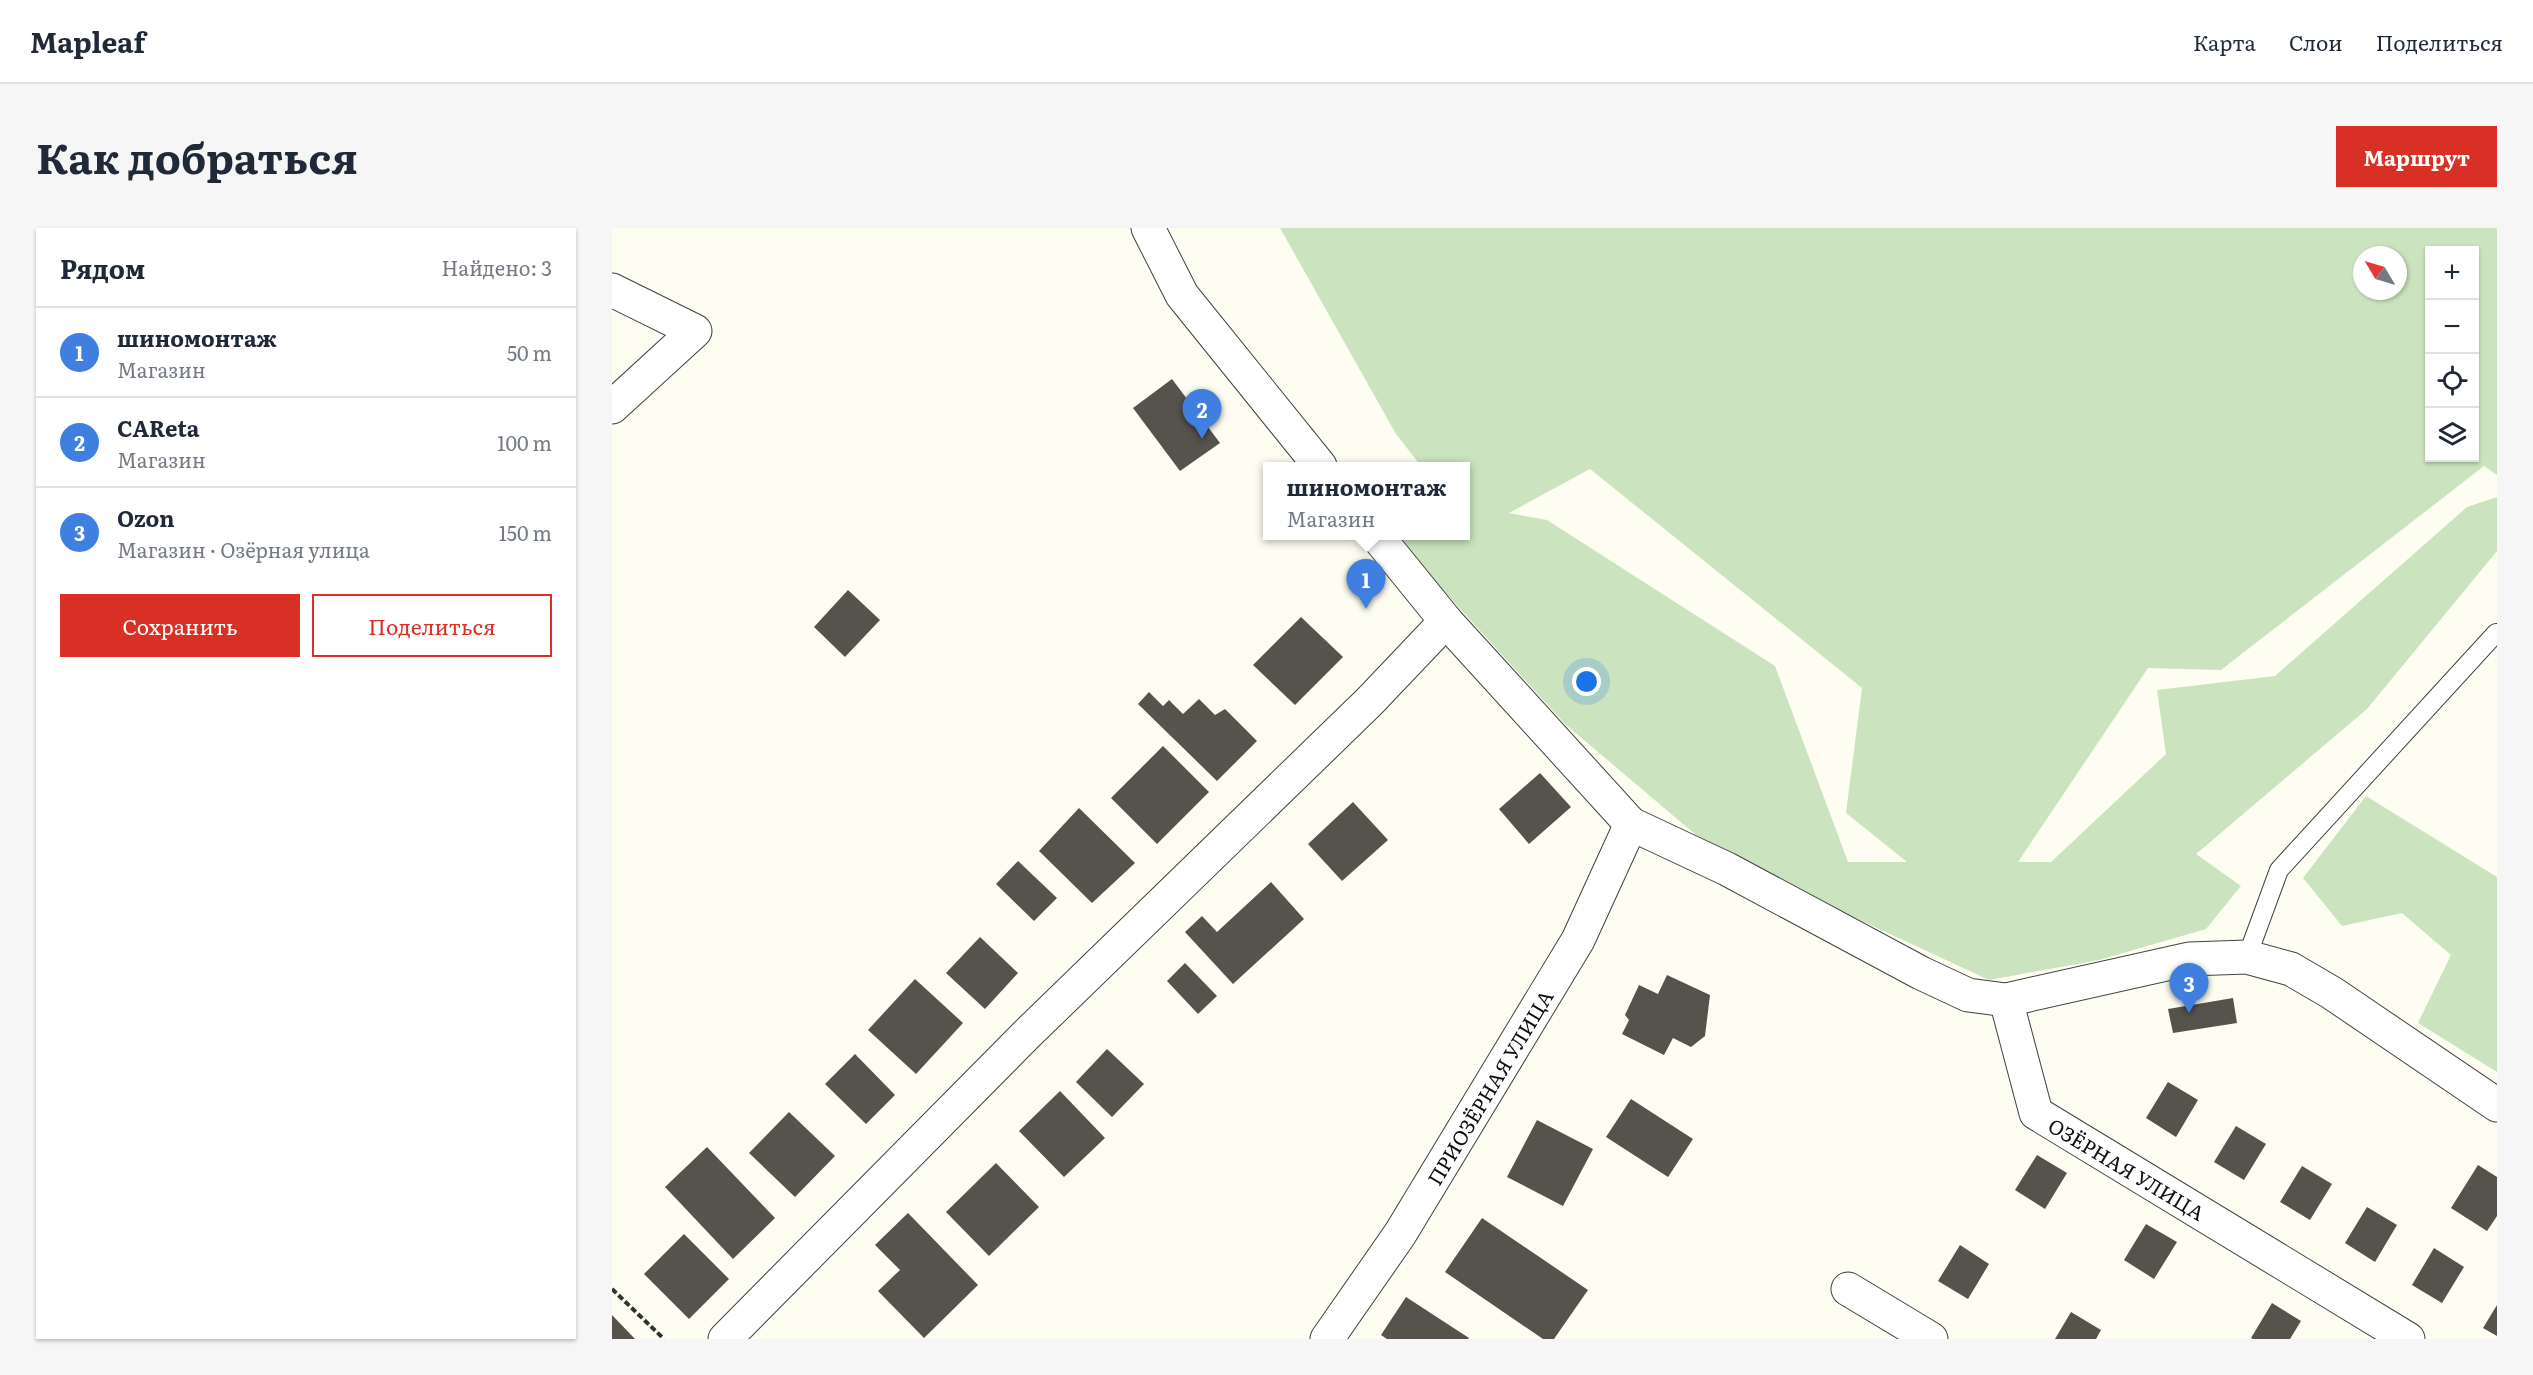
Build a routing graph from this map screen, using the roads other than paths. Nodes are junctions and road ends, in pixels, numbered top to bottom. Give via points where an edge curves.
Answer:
1 (1148, 228) edge
2 (612, 290) edge
3 (612, 407) edge
4 (1317, 462) edge
5 (1380, 540) edge
6 (1446, 621) junction
7 (2496, 633) edge
8 (1631, 824) junction
9 (2247, 957) junction
10 (2006, 1000) junction
11 (2497, 1105) edge
12 (1848, 1289) dead end
13 (725, 1339) edge
14 (1327, 1339) edge
15 (1931, 1339) edge
16 (2408, 1339) edge

1 - 4 street via 1182,295
2 - 3 street via 695,331
5 - 6 street
6 - 8 street
6 - 13 street via 1370,701 1026,1035
7 - 9 lane via 2279,870
8 - 10 street via 1727,869 1968,995
8 - 14 street, ПРИОЗЁРНАЯ УЛИЦА via 1578,940 1400,1234
9 - 10 street via 2189,959
9 - 11 street via 2291,969 2332,993
10 - 16 street, ОЗЁРНАЯ УЛИЦА via 2036,1113
12 - 15 street

